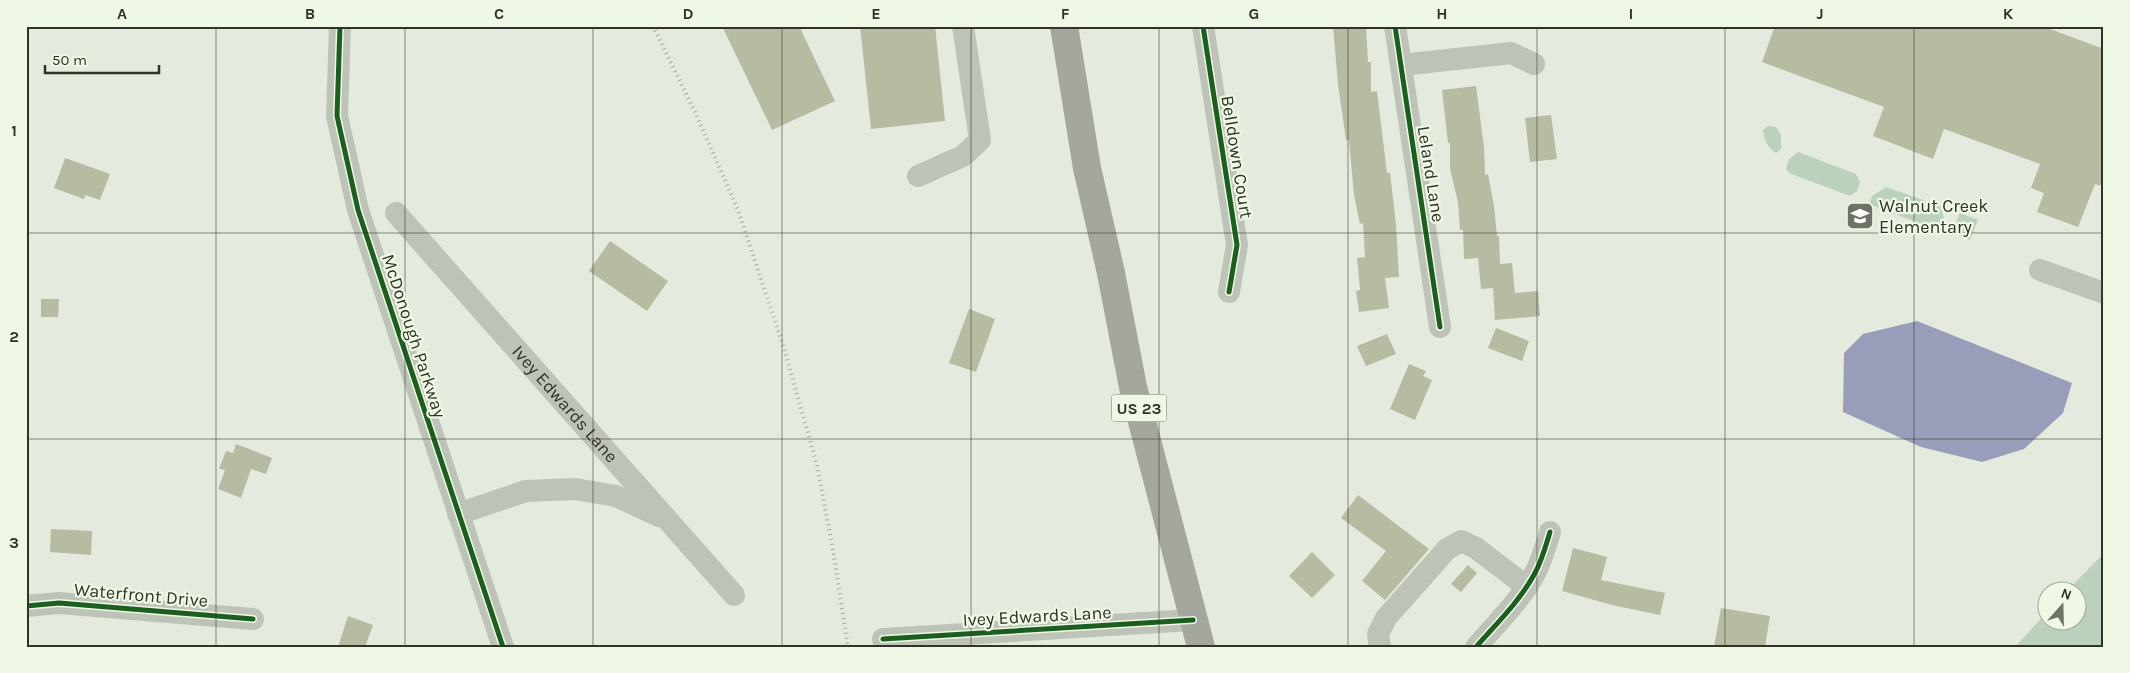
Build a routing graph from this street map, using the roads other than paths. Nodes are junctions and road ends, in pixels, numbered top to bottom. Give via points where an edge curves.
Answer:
1 (340, 26) edge
2 (963, 26) edge
3 (1064, 26) edge
4 (1203, 26) edge
5 (1395, 26) edge
6 (1534, 64) dead end
7 (1400, 65) junction
8 (918, 176) dead end
9 (396, 213) dead end
10 (2040, 270) dead end
11 (1229, 292) dead end
12 (2104, 293) edge
13 (1440, 327) dead end
14 (458, 514) junction
15 (668, 521) junction
16 (1550, 532) dead end
17 (1527, 587) junction
18 (734, 595) dead end
19 (26, 606) edge
20 (253, 619) dead end
21 (1193, 620) junction
22 (883, 639) dead end
23 (503, 647) edge
24 (1201, 647) edge
25 (1380, 647) edge
26 (1476, 647) edge

1 - 14 street, McDonough Parkway via 337,116 358,210
2 - 8 street via 980,140 963,156
3 - 21 main road, US 23 via 1087,168 1133,387
4 - 11 street, Belldown Court via 1237,244
5 - 7 street, Leland Lane
6 - 7 street via 1511,53
7 - 13 street, Leland Lane
9 - 15 street, Ivey Edwards Lane
10 - 12 street
14 - 15 street via 526,491 575,489 616,496
14 - 23 street, McDonough Parkway
15 - 18 street, Ivey Edwards Lane
16 - 17 street
17 - 25 street via 1476,548 1461,542 1447,549 1386,618 1378,634
17 - 26 street
19 - 20 street, Waterfront Drive via 59,602
21 - 22 street, Ivey Edwards Lane
21 - 24 main road, US 23

